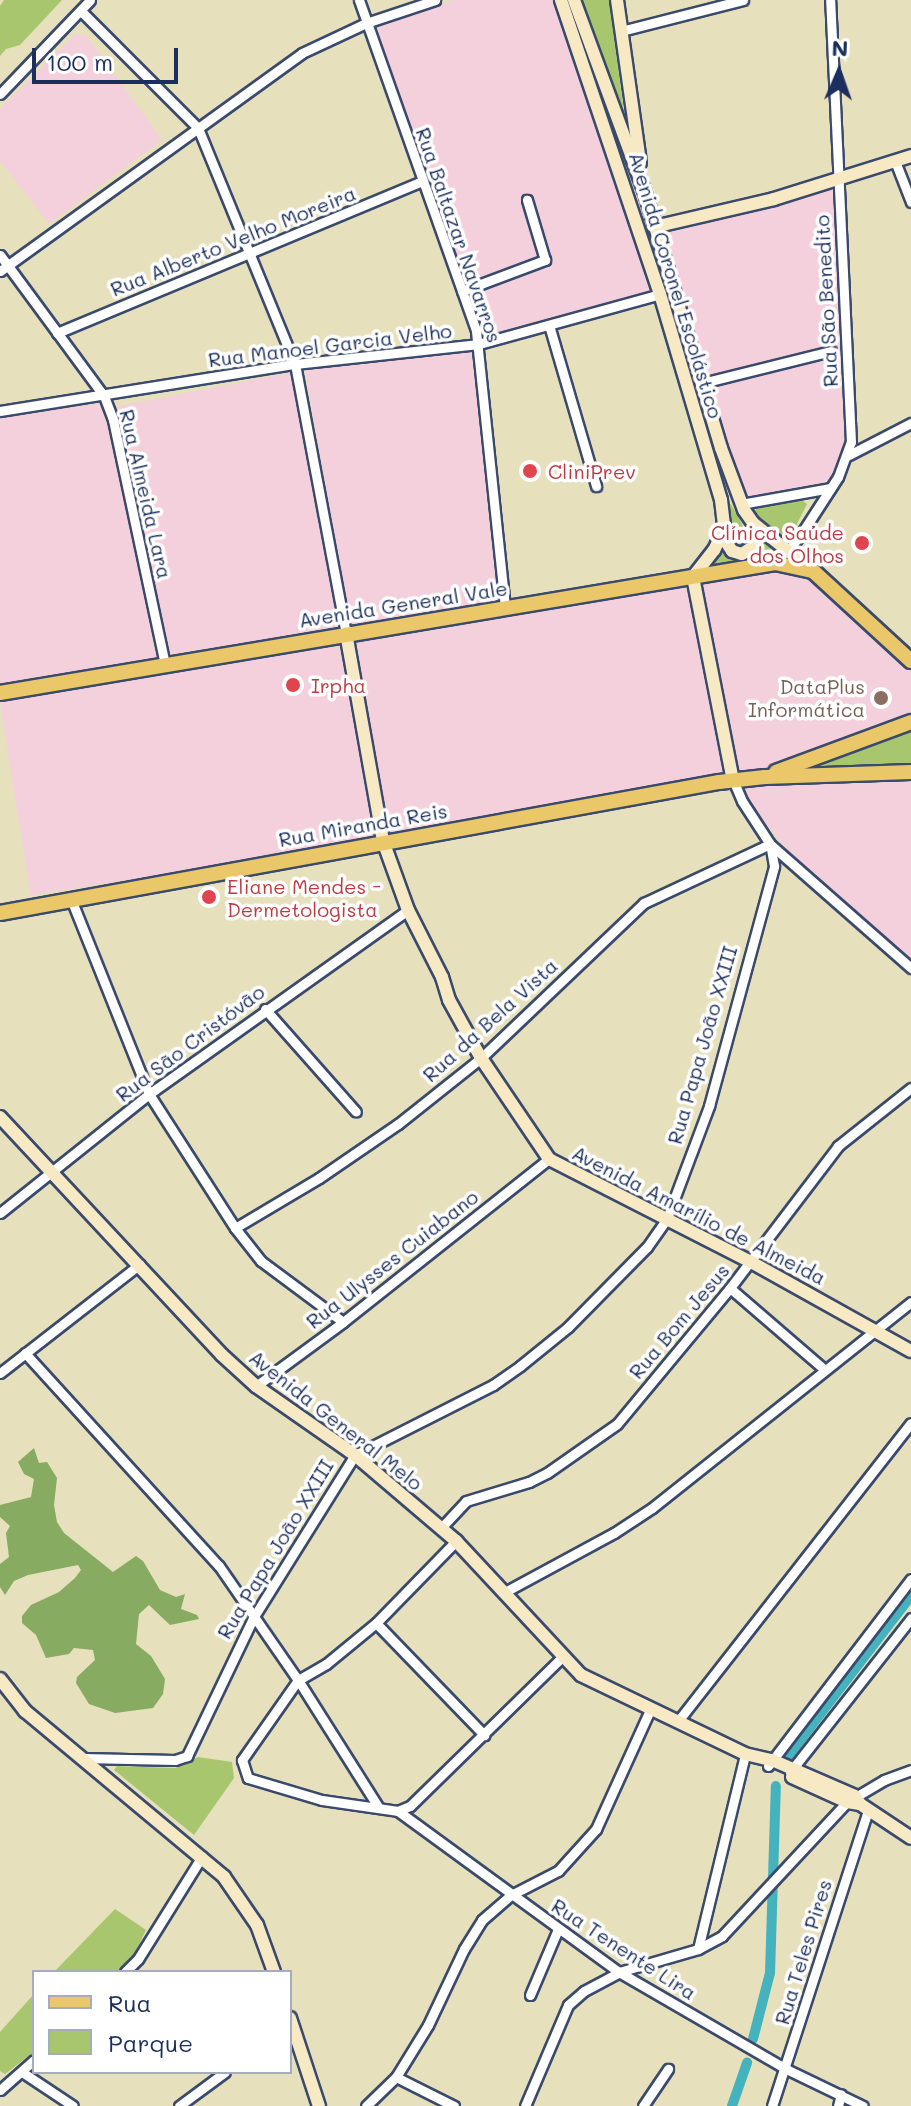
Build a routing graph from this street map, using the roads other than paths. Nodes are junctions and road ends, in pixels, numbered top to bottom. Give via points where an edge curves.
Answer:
1 (90, 0) edge
2 (359, 0) edge
3 (435, 0) edge
4 (561, 0) edge
5 (574, 0) edge
6 (617, 0) edge
7 (743, 0) edge
8 (830, 0) edge
9 (81, 11) junction
10 (366, 23) junction
11 (621, 31) junction
12 (0, 94) edge
13 (198, 128) junction
14 (911, 156) edge
15 (895, 161) junction
16 (622, 177) junction
17 (839, 180) junction
18 (423, 181) junction
19 (645, 193) junction
20 (527, 200) dead end
21 (911, 202) edge
22 (654, 227) junction
23 (0, 255) edge
24 (251, 255) junction
25 (4, 268) edge
26 (462, 291) junction
27 (660, 294) junction
28 (549, 325) junction
29 (57, 333) junction
30 (479, 344) junction
31 (831, 351) dead end
32 (295, 364) junction
33 (702, 383) junction
34 (104, 396) junction
35 (0, 411) edge
36 (911, 423) edge
37 (849, 455) junction
38 (596, 486) dead end
39 (831, 488) junction
40 (741, 504) junction
41 (753, 523) junction
42 (725, 525) junction
43 (788, 551) junction
44 (760, 564) junction
45 (813, 571) junction
46 (693, 577) junction
47 (505, 608) junction
48 (346, 633) junction
49 (911, 661) edge
50 (165, 665) junction
51 (0, 693) edge
52 (911, 722) edge
53 (911, 772) edge
54 (765, 777) junction
55 (733, 780) junction
56 (383, 841) junction
57 (770, 844) junction
58 (71, 899) junction
59 (408, 910) junction
60 (0, 913) edge
61 (911, 968) edge
62 (265, 1009) junction
63 (481, 1058) junction
64 (911, 1088) edge
65 (149, 1094) junction
66 (356, 1112) dead end
67 (0, 1117) edge
68 (549, 1159) junction
69 (52, 1173) junction
70 (0, 1213) edge
71 (667, 1218) junction
72 (235, 1228) junction
73 (751, 1262) junction
74 (140, 1264) junction
75 (730, 1288) junction
76 (911, 1302) edge
77 (343, 1322) junction
78 (875, 1331) junction
79 (911, 1351) edge
80 (25, 1353) junction
81 (825, 1370) junction
82 (0, 1373) edge
83 (256, 1386) junction
84 (911, 1423) edge
85 (355, 1455) junction
86 (440, 1529) junction
87 (456, 1541) junction
88 (911, 1579) edge
89 (503, 1593) junction
90 (253, 1618) junction
91 (911, 1618) edge
92 (376, 1623) junction
93 (561, 1658) junction
94 (0, 1679) edge
95 (298, 1680) junction
96 (650, 1710) junction
97 (678, 1721) junction
98 (484, 1735) junction
99 (745, 1754) junction
100 (83, 1758) junction
101 (767, 1762) junction
102 (911, 1770) edge
103 (791, 1772) junction
104 (858, 1803) junction
105 (377, 1805) junction
106 (398, 1811) junction
107 (911, 1838) edge
108 (202, 1856) junction
109 (511, 1895) junction
110 (558, 1929) junction
111 (698, 1949) junction
112 (127, 1970) edge
113 (273, 1970) edge
114 (619, 1972) junction
115 (530, 1995) dead end
116 (292, 2025) edge
117 (32, 2062) edge
118 (668, 2069) dead end
119 (786, 2069) junction
120 (22, 2072) junction
121 (222, 2074) edge
122 (396, 2077) junction
123 (1, 2087) edge
124 (841, 2094) junction
125 (73, 2106) edge
126 (179, 2106) edge
127 (319, 2106) edge
128 (366, 2106) edge
129 (454, 2106) edge
130 (525, 2106) edge
131 (643, 2106) edge
132 (772, 2106) edge
133 (838, 2106) edge
134 (863, 2106) edge

1 - 9 street
2 - 10 street, Rua Baltazar Navarros
3 - 10 street
4 - 16 main road, Avenida Coronel Escolástico
5 - 19 main road, Avenida Coronel Escolástico
6 - 11 main road, Avenida Coronel Escolástico
7 - 11 street
8 - 17 street, Rua São Benedito
9 - 12 street
9 - 13 street
10 - 13 street via 302,53
10 - 18 street, Rua Baltazar Navarros
11 - 19 main road, Avenida Coronel Escolástico
13 - 24 street
13 - 25 street
14 - 15 main road
15 - 17 main road
15 - 21 street
16 - 22 main road via 645,223
16 - 27 main road, Avenida Coronel Escolástico
17 - 22 main road
17 - 37 street, Rua São Benedito
18 - 24 street, Rua Alberto Velho Moreira
18 - 26 street, Rua Baltazar Navarros
19 - 22 main road, Avenida Coronel Escolástico
20 - 26 street via 545,260
22 - 33 main road, Avenida Coronel Escolástico
23 - 25 street, Rua Almeida Lara
24 - 29 street, Rua Alberto Velho Moreira
24 - 32 street
25 - 29 street, Rua Almeida Lara
26 - 30 street, Rua Baltazar Navarros
27 - 28 street, Rua Manoel Garcia Velho
27 - 42 main road, Avenida Coronel Escolástico
28 - 30 street, Rua Manoel Garcia Velho
28 - 38 street
29 - 34 street, Rua Almeida Lara
30 - 32 street, Rua Manoel Garcia Velho
30 - 47 street, Rua Baltazar Navarros
31 - 33 street
32 - 34 street, Rua Manoel Garcia Velho
32 - 48 street
33 - 40 main road, Avenida Coronel Escolástico
34 - 35 street, Rua Manoel Garcia Velho
34 - 50 street, Rua Almeida Lara
36 - 37 street
37 - 39 street, Rua São Benedito
39 - 40 street
39 - 43 street, Rua São Benedito
40 - 41 main road, Avenida Coronel Escolástico
41 - 42 main road via 756,542 742,554 729,548
41 - 43 main road, Avenida Coronel Escolástico
42 - 46 main road
43 - 44 street
43 - 45 main road, Avenida Coronel Escolástico
44 - 45 main road, Avenida General Vale
44 - 46 main road, Avenida General Vale
45 - 49 main road
46 - 47 main road, Avenida General Vale
46 - 55 main road
47 - 48 main road, Avenida General Vale
48 - 50 main road, Avenida General Vale
48 - 56 main road, Avenida Amarílio de Almeida
50 - 51 main road, Avenida General Vale
52 - 54 main road
53 - 54 main road
54 - 55 main road, Rua Miranda Reis
55 - 56 main road, Rua Miranda Reis
55 - 57 street
56 - 58 main road, Rua Miranda Reis
56 - 59 main road, Avenida Amarílio de Almeida
57 - 61 street
57 - 63 street, Rua da Bela Vista via 644,903
57 - 71 street, Rua Papa João XXIII via 774,866 709,1106
58 - 60 main road, Rua Miranda Reis
58 - 65 street
59 - 62 street, Rua São Cristóvão
59 - 63 main road, Avenida Amarílio de Almeida
62 - 65 street, Rua São Cristóvão
62 - 66 street
63 - 68 main road, Avenida Amarílio de Almeida
63 - 72 street, Rua da Bela Vista via 319,1178
64 - 73 street, Rua Bom Jesus via 838,1146
65 - 69 street, Rua São Cristóvão
65 - 72 street
67 - 69 main road, Avenida General Melo
68 - 71 main road, Avenida Amarílio de Almeida
68 - 77 street, Rua Ulysses Cuiabano
69 - 70 street, Rua São Cristóvão
69 - 74 main road, Avenida General Melo
71 - 73 main road, Avenida Amarílio de Almeida
71 - 85 street, Rua Papa João XXIII via 647,1247 568,1327 520,1366
72 - 77 street via 261,1261
73 - 75 street, Rua Bom Jesus
73 - 78 main road, Avenida Amarílio de Almeida
74 - 80 street
74 - 83 main road, Avenida General Melo
75 - 81 street
75 - 86 street, Rua Bom Jesus via 617,1424 596,1442 529,1482 466,1501
76 - 78 street
77 - 83 street, Rua Ulysses Cuiabano
78 - 79 main road, Avenida Amarílio de Almeida
78 - 81 street
80 - 82 street
80 - 90 street via 219,1566
81 - 89 street via 652,1508
83 - 85 main road, Avenida General Melo
84 - 97 street
85 - 86 main road, Avenida General Melo
85 - 90 street, Rua Papa João XXIII
86 - 87 main road, Avenida General Melo
87 - 89 main road, Avenida General Melo
87 - 92 street
88 - 101 street
89 - 93 main road, Avenida General Melo
90 - 95 street
90 - 100 street, Rua Papa João XXIII via 187,1756
91 - 103 street
92 - 95 street
92 - 98 street
93 - 96 main road, Avenida General Melo via 598,1686
93 - 98 street
94 - 100 main road via 25,1711
95 - 105 street
95 - 105 street via 242,1760 244,1772 285,1792
96 - 97 main road, Avenida General Melo
96 - 109 street via 596,1829 558,1871
97 - 99 main road, Avenida General Melo
98 - 106 street via 410,1806
99 - 101 main road, Avenida General Melo
99 - 111 street
100 - 108 main road
101 - 103 main road, Avenida General Melo
102 - 104 street
103 - 104 main road, Avenida General Melo
104 - 107 main road, Avenida General Melo
104 - 111 street via 722,1936
104 - 119 street, Rua Teles Pires
105 - 106 street, Rua Tenente Lira
106 - 109 street, Rua Tenente Lira
108 - 112 street
108 - 113 main road via 224,1877 257,1925
109 - 110 street, Rua Tenente Lira
109 - 122 street via 482,1920
110 - 114 street, Rua Tenente Lira
110 - 115 street
111 - 114 street
114 - 119 street, Rua Tenente Lira
114 - 130 street via 568,2005
116 - 127 main road
117 - 120 street
118 - 131 street
119 - 124 street, Rua Tenente Lira
119 - 132 street, Rua Teles Pires
120 - 123 street
120 - 125 street
121 - 126 street
122 - 128 street
122 - 129 street
124 - 133 street
124 - 134 street, Rua Tenente Lira

